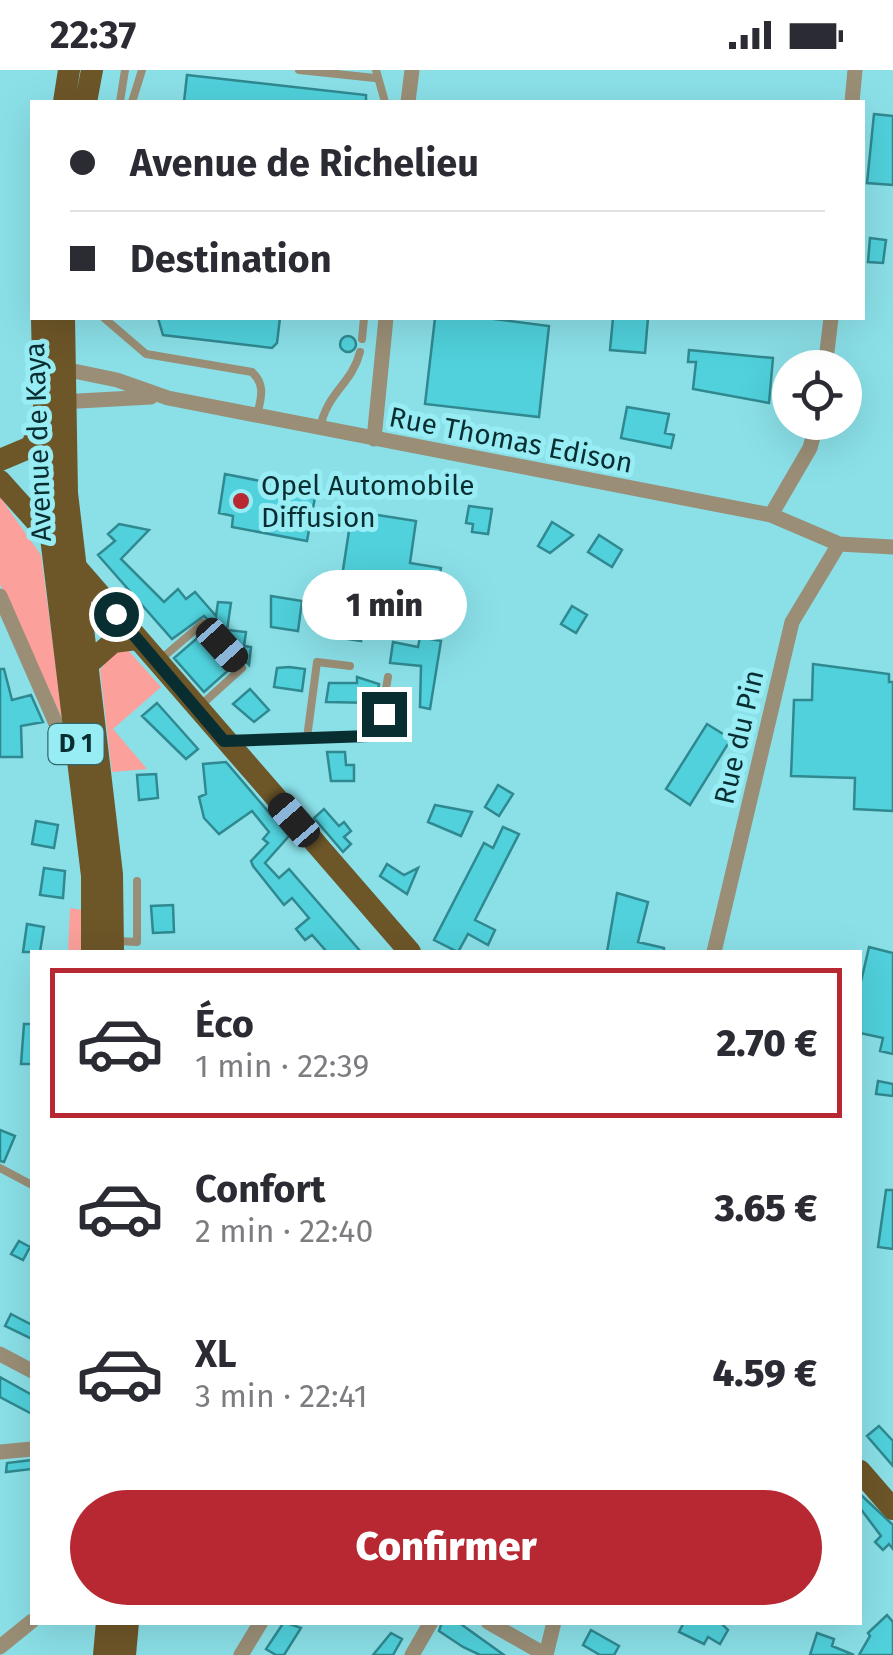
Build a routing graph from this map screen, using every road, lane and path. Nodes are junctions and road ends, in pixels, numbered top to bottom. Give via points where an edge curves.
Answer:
1 (69, 70) edge
2 (92, 70) edge
3 (125, 70) edge
4 (142, 70) edge
5 (300, 70) edge
6 (412, 70) edge
7 (856, 70) edge
8 (376, 74) edge
9 (64, 100) edge
10 (86, 100) edge
11 (120, 100) edge
12 (133, 100) edge
13 (384, 100) edge
14 (408, 100) edge
15 (852, 100) edge
16 (42, 320) edge
17 (64, 320) edge
18 (106, 320) edge
19 (364, 320) edge
20 (386, 320) edge
21 (830, 320) edge
22 (362, 339) dead end
23 (827, 350) edge
24 (360, 352) dead end
25 (53, 385) junction
26 (168, 398) junction
27 (257, 416) junction
28 (42, 423) junction
29 (320, 428) junction
30 (374, 439) junction
31 (812, 440) edge
32 (0, 460) edge
33 (0, 481) edge
34 (771, 515) junction
35 (50, 537) junction
36 (839, 544) junction
37 (893, 547) edge
38 (74, 564) junction
39 (0, 596) edge
40 (137, 639) junction
41 (157, 662) junction
42 (87, 665) junction
43 (350, 666) dead end
44 (388, 676) dead end
45 (197, 709) junction
46 (57, 726) dead end
47 (307, 738) junction
48 (224, 741) junction
49 (137, 881) dead end
50 (113, 947) edge
51 (92, 950) edge
52 (408, 950) edge
53 (714, 950) edge
54 (0, 1168) edge
55 (30, 1185) edge
56 (0, 1354) edge
57 (30, 1370) edge
58 (30, 1449) edge
59 (0, 1452) edge
60 (862, 1473) edge
61 (893, 1509) edge
62 (30, 1623) edge
63 (106, 1625) edge
64 (128, 1625) edge
65 (259, 1625) edge
66 (429, 1625) edge
67 (493, 1625) edge
68 (553, 1625) edge
69 (0, 1648) edge
70 (104, 1655) edge
71 (125, 1655) edge
72 (241, 1655) edge
73 (412, 1655) edge
74 (546, 1655) edge

1 - 9 main road
2 - 10 main road
3 - 11 lane
4 - 12 lane
5 - 8 lane
6 - 14 street
7 - 15 street
8 - 13 lane
16 - 25 main road, Avenue de Kaya / D 1
17 - 25 main road, Avenue de Kaya / D 1
18 - 27 lane via 146,354 252,372 262,392
19 - 22 lane
20 - 30 street
21 - 23 street
24 - 29 lane via 325,404
25 - 26 street, Rue Thomas Edison
25 - 26 street, Rue Thomas Edison
25 - 28 main road, Avenue de Kaya / D 1
25 - 38 main road, Avenue de Kaya / D 1
26 - 27 street, Rue Thomas Edison
27 - 29 street, Rue Thomas Edison
28 - 32 main road via 31,447
28 - 35 main road, Avenue de Kaya / D 1
29 - 30 street, Rue Thomas Edison
30 - 34 street, Rue Thomas Edison
31 - 34 street
33 - 35 main road
34 - 36 street, Rue Thomas Edison
35 - 38 main road
35 - 51 main road, D 1 via 92,876
36 - 37 street, Rue Thomas Edison
36 - 53 street, Rue du Pin via 792,622
38 - 40 main road
38 - 42 main road, D 1
39 - 46 street
40 - 41 main road
40 - 42 main road via 112,642
41 - 45 main road
41 - 45 lane via 203,623 242,668
42 - 50 main road, D 1 via 112,874
43 - 47 lane via 317,662
44 - 47 lane via 379,728 369,736
45 - 48 main road
47 - 48 lane
48 - 52 main road
49 - 50 lane via 138,942
54 - 55 lane
56 - 57 street
58 - 59 street
60 - 61 main road
62 - 69 street
63 - 70 main road
64 - 71 main road
65 - 72 street
66 - 73 street
67 - 74 street
68 - 74 street

